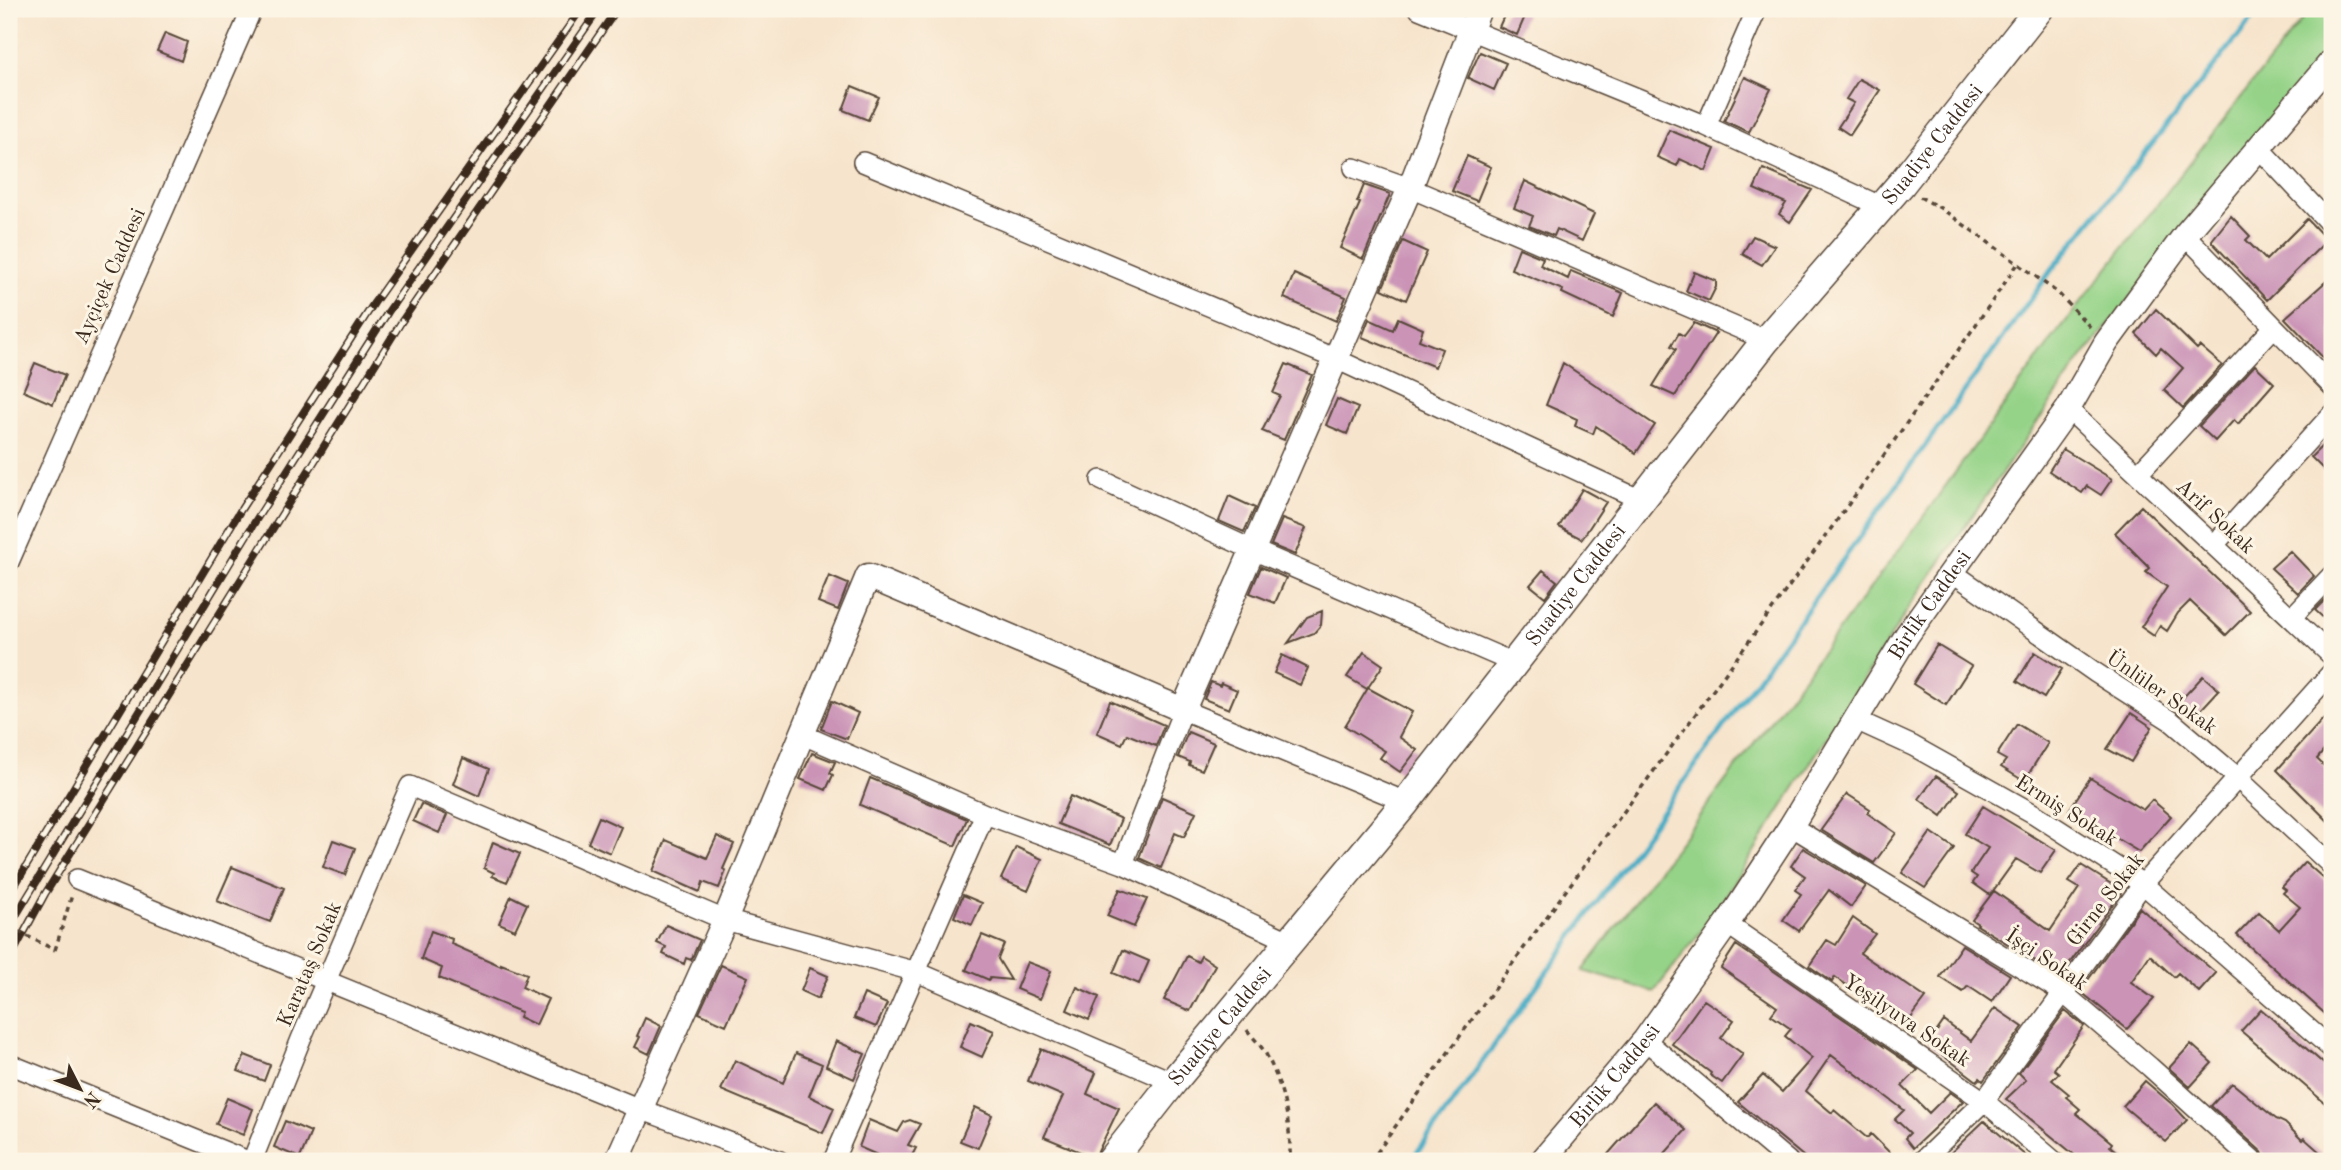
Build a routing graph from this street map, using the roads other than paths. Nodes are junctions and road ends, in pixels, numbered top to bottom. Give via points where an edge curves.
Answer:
1 (252, 9) edge
2 (1419, 9) edge
3 (1757, 9) edge
4 (2039, 9) edge
5 (1474, 19) edge
6 (2331, 64) edge
7 (1706, 126) junction
8 (2259, 148) junction
9 (863, 162) dead end
10 (1354, 168) dead end
11 (1410, 188) junction
12 (1881, 206) junction
13 (2332, 226) edge
14 (2185, 235) junction
15 (2274, 327) junction
16 (1766, 340) junction
17 (1336, 359) junction
18 (2332, 386) edge
19 (2068, 408) junction
20 (2332, 414) edge
21 (2138, 474) junction
22 (1101, 480) dead end
23 (1641, 500) junction
24 (2214, 545) junction
25 (1253, 550) junction
26 (9, 562) edge
27 (1952, 572) junction
28 (2332, 575) edge
29 (2291, 618) junction
30 (2332, 656) edge
31 (1514, 663) junction
32 (2332, 673) edge
33 (1183, 710) junction
34 (1856, 720) junction
35 (801, 734) junction
36 (2238, 778) junction
37 (1406, 803) junction
38 (985, 814) junction
39 (1791, 826) junction
40 (1124, 864) junction
41 (2332, 866) edge
42 (77, 879) road end
43 (2143, 884) junction
44 (725, 920) junction
45 (1727, 924) junction
46 (1289, 941) junction
47 (917, 972) junction
48 (326, 981) junction
49 (2062, 992) junction
50 (1645, 1040) junction
51 (2332, 1049) edge
52 (9, 1065) edge
53 (1172, 1082) junction
54 (1984, 1101) junction
55 (640, 1109) junction
56 (250, 1161) edge
57 (617, 1161) edge
58 (780, 1161) edge
59 (834, 1161) edge
60 (1111, 1161) edge
61 (1542, 1161) edge
62 (1788, 1161) edge
63 (1922, 1161) edge
64 (2054, 1161) edge
65 (2254, 1161) edge

1 - 26 street, Ayçiçek Caddesi
2 - 5 street
3 - 7 street
4 - 12 main road, Suadiye Caddesi
5 - 7 street
5 - 11 street
6 - 8 street, Birlik Caddesi
7 - 12 street
8 - 13 street
8 - 14 street, Birlik Caddesi
9 - 17 street
10 - 11 street
11 - 16 street
11 - 17 street
12 - 16 main road, Suadiye Caddesi
14 - 15 street
14 - 19 street, Birlik Caddesi via 2106,343
15 - 18 street
15 - 21 street
16 - 23 main road, Suadiye Caddesi
17 - 23 street
17 - 25 street
19 - 21 street, Arif Sokak
19 - 27 street, Birlik Caddesi
20 - 24 street
21 - 24 street, Arif Sokak
22 - 25 street
23 - 31 main road, Suadiye Caddesi
24 - 29 street, Arif Sokak
25 - 31 street
25 - 33 street
27 - 34 street, Birlik Caddesi
27 - 36 street, Ünlüler Sokak via 2171,721
28 - 29 street
29 - 30 street, Arif Sokak
31 - 37 main road, Suadiye Caddesi
32 - 36 street, Girne Sokak
33 - 35 street via 868,576
33 - 37 street
33 - 40 street
34 - 39 street, Birlik Caddesi
34 - 43 street, Ermiş Sokak via 1913,746 2036,815
35 - 38 street
35 - 44 street
36 - 41 street, Ünlüler Sokak
36 - 43 street, Girne Sokak
37 - 46 main road, Suadiye Caddesi
38 - 40 street
38 - 47 street
39 - 45 street, Birlik Caddesi
39 - 49 street, İşçi Sokak
40 - 46 street
42 - 48 street
43 - 49 street, Girne Sokak
43 - 51 street, Ermiş Sokak
44 - 47 street
44 - 48 street, Karataş Sokak via 410,786
44 - 55 street
45 - 50 street, Birlik Caddesi
45 - 54 street, Yeşilyuva Sokak
46 - 53 main road, Suadiye Caddesi
47 - 53 street
47 - 59 street
48 - 55 street
48 - 56 street, Karataş Sokak
49 - 54 street, Girne Sokak
49 - 65 street, İşçi Sokak
50 - 61 street, Birlik Caddesi
50 - 62 street
52 - 56 street
53 - 60 main road, Suadiye Caddesi
54 - 63 street, Girne Sokak
54 - 64 street, Yeşilyuva Sokak
55 - 57 street
55 - 58 street

